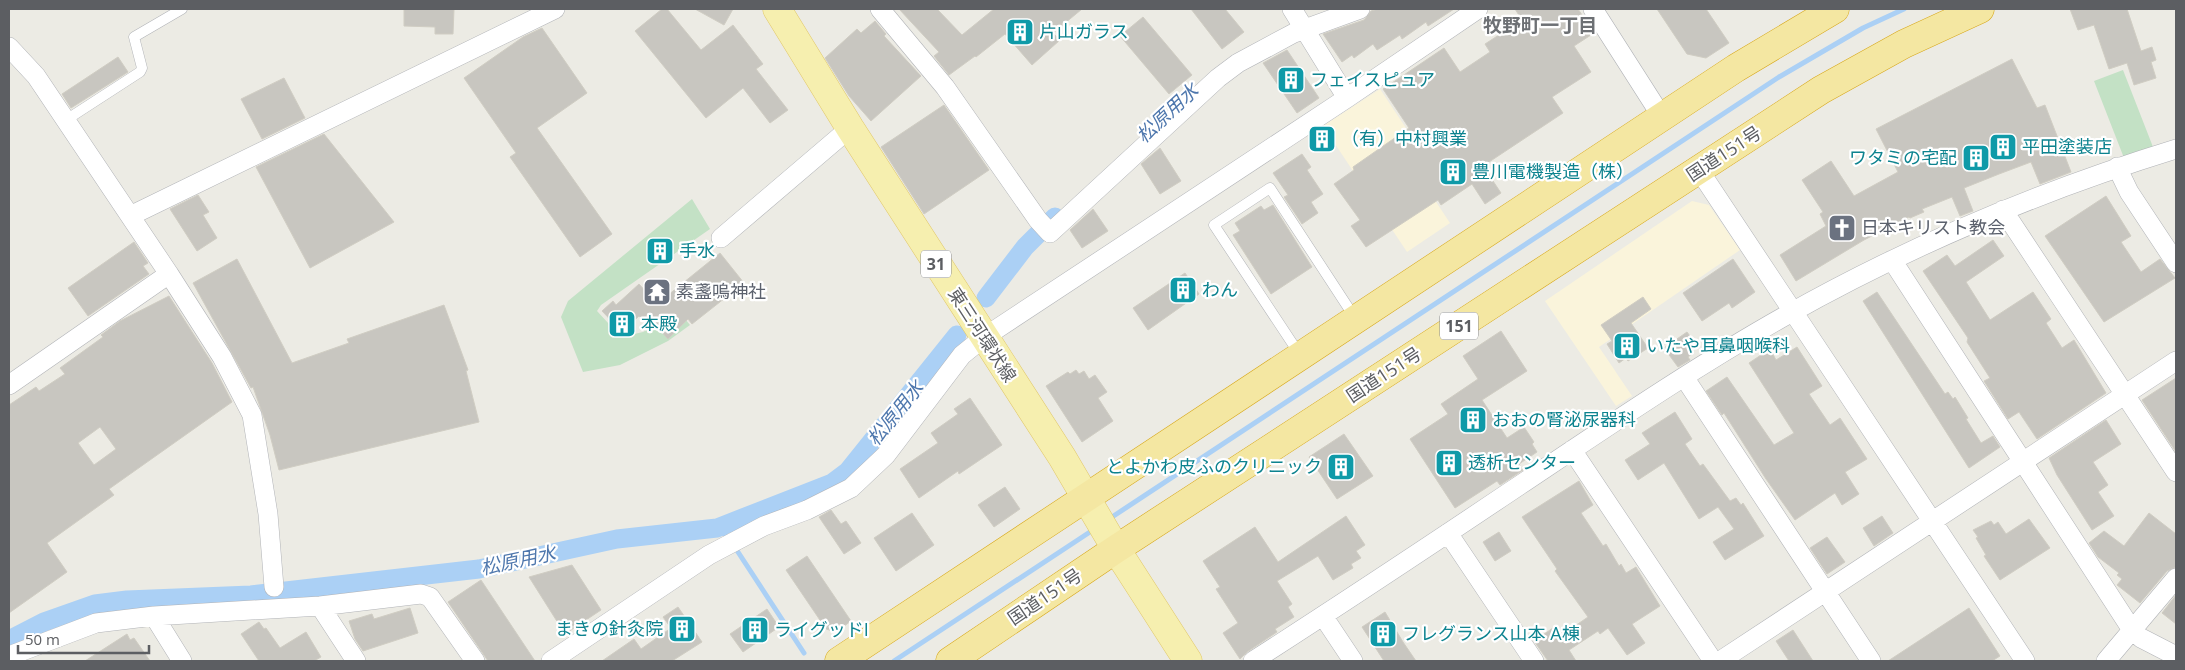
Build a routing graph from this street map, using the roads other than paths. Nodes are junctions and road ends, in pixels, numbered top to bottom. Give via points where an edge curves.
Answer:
1 (182, 9) edge
2 (555, 9) edge
3 (880, 9) edge
4 (1293, 9) edge
5 (1360, 9) edge
6 (1478, 9) edge
7 (1593, 9) edge
8 (1835, 9) edge
9 (1980, 9) edge
10 (786, 12) edge
11 (1305, 29) junction
12 (9, 47) edge
13 (1347, 98) junction
14 (1662, 117) junction
15 (66, 120) junction
16 (850, 128) junction
17 (2176, 149) edge
18 (2117, 167) junction
19 (1700, 170) junction
20 (2003, 210) junction
21 (130, 216) junction
22 (722, 238) dead end
23 (1892, 260) junction
24 (2176, 263) edge
25 (169, 274) junction
26 (1793, 311) junction
27 (1356, 319) junction
28 (983, 338) junction
29 (1300, 355) junction
30 (2176, 361) edge
31 (1684, 377) junction
32 (9, 385) edge
33 (2125, 395) junction
34 (1572, 450) junction
35 (2023, 463) junction
36 (2176, 472) edge
37 (1932, 522) junction
38 (1101, 523) junction
39 (1448, 533) junction
40 (2176, 578) edge
41 (1825, 590) junction
42 (274, 599) junction
43 (320, 606) junction
44 (154, 616) junction
45 (1323, 616) junction
46 (2132, 630) junction
47 (9, 656) edge
48 (2176, 656) edge
49 (182, 661) edge
50 (356, 661) edge
51 (475, 661) edge
52 (551, 661) edge
53 (838, 661) edge
54 (950, 661) edge
55 (1188, 661) edge
56 (1253, 661) edge
57 (1353, 661) edge
58 (1534, 661) edge
59 (1712, 661) edge
60 (1720, 661) edge
61 (1871, 661) edge
62 (2025, 661) edge
63 (2106, 661) edge

1 - 15 lane via 134,36 142,68 140,72
2 - 21 street
3 - 11 street via 945,87 1044,227 1218,78 1238,63
4 - 11 street
5 - 11 street
6 - 13 street
7 - 14 street
8 - 14 highway, 国道151号 / 151
9 - 19 highway, 国道151号 / 151 via 1904,44 1821,90
10 - 16 main road, 東三河環状線 / 31
11 - 13 street
12 - 15 street via 36,76
13 - 28 street
14 - 27 highway, 国道151号 / 151
15 - 21 street
16 - 22 street
16 - 28 main road, 東三河環状線 / 31
17 - 18 street
18 - 20 street
18 - 24 street via 2129,192
19 - 26 street
19 - 38 highway, 国道151号 / 151
20 - 23 street
20 - 33 street
21 - 25 street
23 - 26 street
23 - 35 street
25 - 32 street
25 - 42 street via 222,357 252,415 268,514
26 - 31 street
26 - 37 street
27 - 29 highway, 国道151号 / 151
27 - 29 lane via 1270,188 1214,225
28 - 38 main road, 東三河環状線 / 31
28 - 52 street via 962,355 886,455 851,488 807,510 764,526 709,555
29 - 38 highway, 国道151号 / 151
30 - 33 street
31 - 34 street
31 - 41 street
33 - 35 street
33 - 36 street
34 - 39 street
34 - 59 street
35 - 37 street
35 - 46 street
37 - 41 street
37 - 62 street
38 - 53 highway, 国道151号 / 151
38 - 54 highway, 国道151号 / 151
38 - 55 main road, 東三河環状線 / 31
39 - 45 street
39 - 58 street
40 - 46 street
41 - 60 street
41 - 61 street
42 - 43 street
42 - 44 street
43 - 50 street
43 - 51 street via 426,594
44 - 47 street via 96,623
44 - 49 street
45 - 56 street
45 - 57 street
46 - 48 street
46 - 63 street

